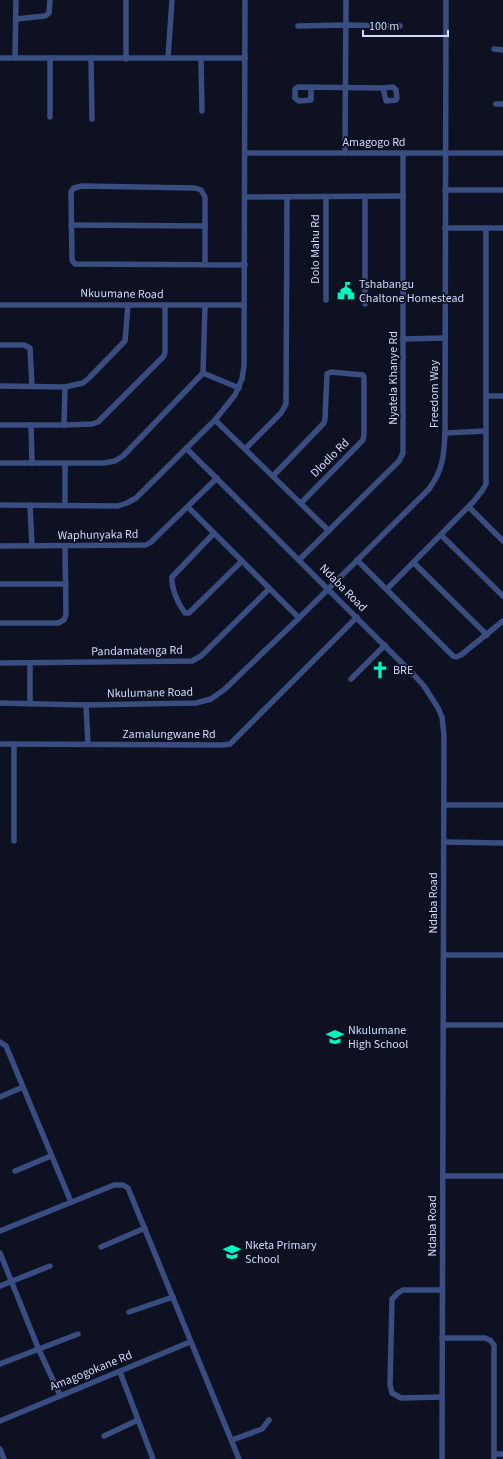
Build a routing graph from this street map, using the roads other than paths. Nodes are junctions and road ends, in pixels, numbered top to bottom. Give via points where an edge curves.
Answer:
1 (16, 0) edge
2 (50, 0) edge
3 (126, 0) edge
4 (172, 0) edge
5 (245, 0) edge
6 (346, 0) edge
7 (446, 0) edge
8 (16, 18) junction
9 (346, 25) junction
10 (298, 26) dead end
11 (400, 26) dead end
12 (494, 49) dead end
13 (503, 50) edge
14 (0, 58) edge
15 (15, 58) junction
16 (50, 58) junction
17 (92, 58) junction
18 (168, 58) junction
19 (245, 58) junction
20 (126, 59) junction
21 (201, 59) junction
22 (311, 88) dead end
23 (345, 88) junction
24 (383, 88) dead end
25 (496, 104) dead end
26 (503, 104) edge
27 (202, 111) dead end
28 (50, 117) dead end
29 (92, 119) dead end
30 (245, 153) junction
31 (345, 153) junction
32 (404, 153) junction
33 (445, 153) junction
34 (503, 153) edge
35 (445, 190) junction
36 (503, 190) edge
37 (403, 196) junction
38 (245, 197) junction
39 (287, 197) junction
40 (326, 197) junction
41 (365, 197) junction
42 (71, 225) junction
43 (205, 226) junction
44 (445, 228) junction
45 (486, 228) junction
46 (503, 228) edge
47 (205, 265) junction
48 (245, 265) junction
49 (326, 300) dead end
50 (365, 304) dead end
51 (0, 305) edge
52 (128, 305) junction
53 (244, 305) junction
54 (165, 306) junction
55 (205, 306) junction
56 (444, 338) junction
57 (403, 339) junction
58 (0, 345) edge
59 (203, 374) junction
60 (0, 386) edge
61 (32, 386) junction
62 (65, 386) junction
63 (239, 388) junction
64 (486, 396) junction
65 (503, 396) edge
66 (215, 420) junction
67 (64, 424) junction
68 (0, 425) edge
69 (31, 425) junction
70 (486, 431) junction
71 (445, 432) junction
72 (188, 449) junction
73 (245, 449) junction
74 (0, 463) edge
75 (32, 463) junction
76 (65, 464) junction
77 (273, 476) junction
78 (217, 478) junction
79 (301, 503) junction
80 (0, 505) edge
81 (30, 505) junction
82 (65, 505) junction
83 (188, 506) junction
84 (469, 507) junction
85 (329, 531) junction
86 (214, 533) junction
87 (441, 535) junction
88 (503, 541) edge
89 (0, 546) edge
90 (32, 546) junction
91 (65, 546) junction
92 (242, 560) junction
93 (299, 560) junction
94 (357, 560) junction
95 (414, 563) junction
96 (0, 584) edge
97 (66, 584) junction
98 (269, 589) junction
99 (328, 589) junction
100 (387, 589) junction
101 (503, 596) edge
102 (357, 617) junction
103 (298, 618) junction
104 (503, 621) edge
105 (0, 623) edge
106 (487, 635) junction
107 (385, 645) junction
108 (0, 663) edge
109 (30, 664) junction
110 (351, 679) dead end
111 (0, 703) edge
112 (30, 704) junction
113 (86, 705) junction
114 (0, 744) edge
115 (14, 744) junction
116 (88, 744) junction
117 (503, 804) edge
118 (444, 805) junction
119 (14, 841) dead end
120 (444, 842) junction
121 (503, 842) edge
122 (444, 955) junction
123 (503, 955) edge
124 (444, 1025) junction
125 (503, 1025) edge
126 (0, 1042) edge
127 (23, 1087) junction
128 (0, 1097) edge
129 (51, 1156) junction
130 (15, 1171) dead end
131 (443, 1176) junction
132 (503, 1176) edge
133 (71, 1202) junction
134 (145, 1228) junction
135 (0, 1231) edge
136 (101, 1247) dead end
137 (0, 1254) edge
138 (50, 1266) dead end
139 (11, 1282) junction
140 (0, 1286) edge
141 (442, 1290) junction
142 (172, 1297) junction
143 (129, 1312) dead end
144 (78, 1334) dead end
145 (442, 1338) junction
146 (190, 1342) junction
147 (39, 1350) junction
148 (0, 1364) edge
149 (120, 1372) junction
150 (60, 1395) junction
151 (442, 1397) junction
152 (0, 1420) edge
153 (138, 1420) junction
154 (269, 1420) dead end
155 (104, 1436) dead end
156 (232, 1440) junction
157 (0, 1449) edge
158 (503, 1454) edge
159 (494, 1457) edge
160 (4, 1459) edge
161 (154, 1459) edge
162 (239, 1459) edge
163 (442, 1459) edge

1 - 8 street
2 - 8 street via 49,13 45,16
3 - 20 street
4 - 18 street
5 - 19 street
6 - 9 street
7 - 33 street, Freedom Way
8 - 15 street
9 - 10 street
9 - 11 street
9 - 23 street
12 - 13 street
14 - 15 street
15 - 16 street
16 - 17 street
16 - 28 street
17 - 20 street
17 - 29 street
18 - 20 street
18 - 21 street
19 - 21 street
19 - 30 street
21 - 27 street
22 - 23 street
23 - 24 street
23 - 31 street
25 - 26 street
30 - 31 street, Amagogo Rd
30 - 38 street
31 - 32 street, Amagogo Rd
32 - 33 street, Amagogo Rd
32 - 37 street, Nyatela Khanye Rd
33 - 34 street, Amagogo Rd
33 - 35 street, Freedom Way
35 - 36 street
35 - 44 street, Freedom Way
37 - 41 street
37 - 57 street, Nyatela Khanye Rd
38 - 39 street
38 - 48 street
39 - 40 street
39 - 73 street via 286,404 278,416
40 - 41 street
40 - 49 street, Dolo Mahu Rd
41 - 50 street
42 - 43 street
42 - 43 street via 72,192 74,188 82,186 198,189 205,197
42 - 47 street via 72,260 75,264
43 - 47 street
44 - 45 street
44 - 56 street, Freedom Way
45 - 46 street
45 - 64 street
47 - 48 street
48 - 53 street
51 - 52 street, Nkuumane Road
52 - 54 street, Nkuumane Road
52 - 62 street via 123,344 83,383
53 - 55 street, Nkuumane Road
53 - 63 street via 244,366
54 - 55 street, Nkuumane Road
54 - 67 street via 165,352 162,358 98,422
55 - 59 street
56 - 57 street
56 - 71 street, Freedom Way
57 - 85 street, Nyatela Khanye Rd via 403,453
58 - 61 street via 24,345 30,348
59 - 63 street
59 - 76 street via 120,458 104,463
60 - 61 street
61 - 62 street
62 - 67 street
63 - 66 street
64 - 65 street
64 - 70 street
66 - 72 street
66 - 73 street
67 - 69 street
68 - 69 street
69 - 75 street
70 - 71 street
70 - 84 street via 486,484
71 - 94 street, Freedom Way via 443,462 434,482
72 - 78 street, Ndaba Road
72 - 82 street via 132,501 118,506
73 - 77 street
74 - 75 street
75 - 76 street
76 - 82 street
77 - 79 street
77 - 79 street, Dlodlo Rd via 324,423 327,374 331,372 363,375 363,440
78 - 83 street, Waphunyaka Rd
78 - 93 street, Ndaba Road
79 - 85 street
80 - 81 street
81 - 82 street
81 - 90 street
83 - 86 street
83 - 91 street, Waphunyaka Rd via 146,545
84 - 87 street
84 - 88 street
85 - 93 street, Nyatela Khanye Rd
86 - 92 street
86 - 92 street via 172,577 175,594 185,613 189,613
87 - 95 street
87 - 101 street
89 - 90 street, Waphunyaka Rd
90 - 91 street, Waphunyaka Rd
91 - 97 street
92 - 98 street
93 - 99 street, Ndaba Road
94 - 99 street, Freedom Way
94 - 100 street
95 - 100 street
95 - 106 street
96 - 97 street
97 - 105 street via 66,615 62,622
98 - 103 street
98 - 109 street, Pandamatenga Rd via 201,656 192,661
99 - 102 street, Ndaba Road
99 - 103 street, Nkulumane Road
100 - 106 street via 453,656 459,656
102 - 107 street, Ndaba Road
102 - 116 street, Zamalungwane Rd via 230,744
103 - 113 street, Nkulumane Road via 225,689 211,699 196,703
104 - 106 street
107 - 110 street
107 - 118 street, Ndaba Road via 424,686 442,717
108 - 109 street, Pandamatenga Rd
109 - 112 street
111 - 112 street, Nkulumane Road
112 - 113 street, Nkulumane Road
113 - 116 street
114 - 115 street, Zamalungwane Rd
115 - 116 street, Zamalungwane Rd
115 - 119 street
117 - 118 street
118 - 120 street, Ndaba Road
120 - 121 street
120 - 122 street, Ndaba Road
122 - 123 street
122 - 124 street, Ndaba Road
124 - 125 street
124 - 131 street, Ndaba Road
126 - 127 street via 6,1046
127 - 128 street
127 - 129 street
129 - 130 street
129 - 133 street
131 - 132 street
131 - 141 street, Ndaba Road
133 - 134 street via 114,1185 123,1185 130,1191
133 - 135 street
134 - 136 street
134 - 142 street
137 - 139 street
138 - 139 street
139 - 140 street
139 - 147 street
141 - 145 street, Ndaba Road
141 - 151 street via 403,1290 392,1299 390,1385 392,1393 401,1398
142 - 143 street
142 - 146 street
144 - 147 street
145 - 151 street, Ndaba Road
145 - 159 street via 485,1338 494,1345
146 - 149 street, Amagogokane Rd
146 - 156 street
147 - 148 street
147 - 150 street
149 - 150 street, Amagogokane Rd
149 - 153 street
150 - 152 street, Amagogokane Rd
151 - 163 street, Ndaba Road
153 - 155 street
153 - 161 street
154 - 156 street via 262,1429
156 - 162 street
157 - 160 street
158 - 159 street

